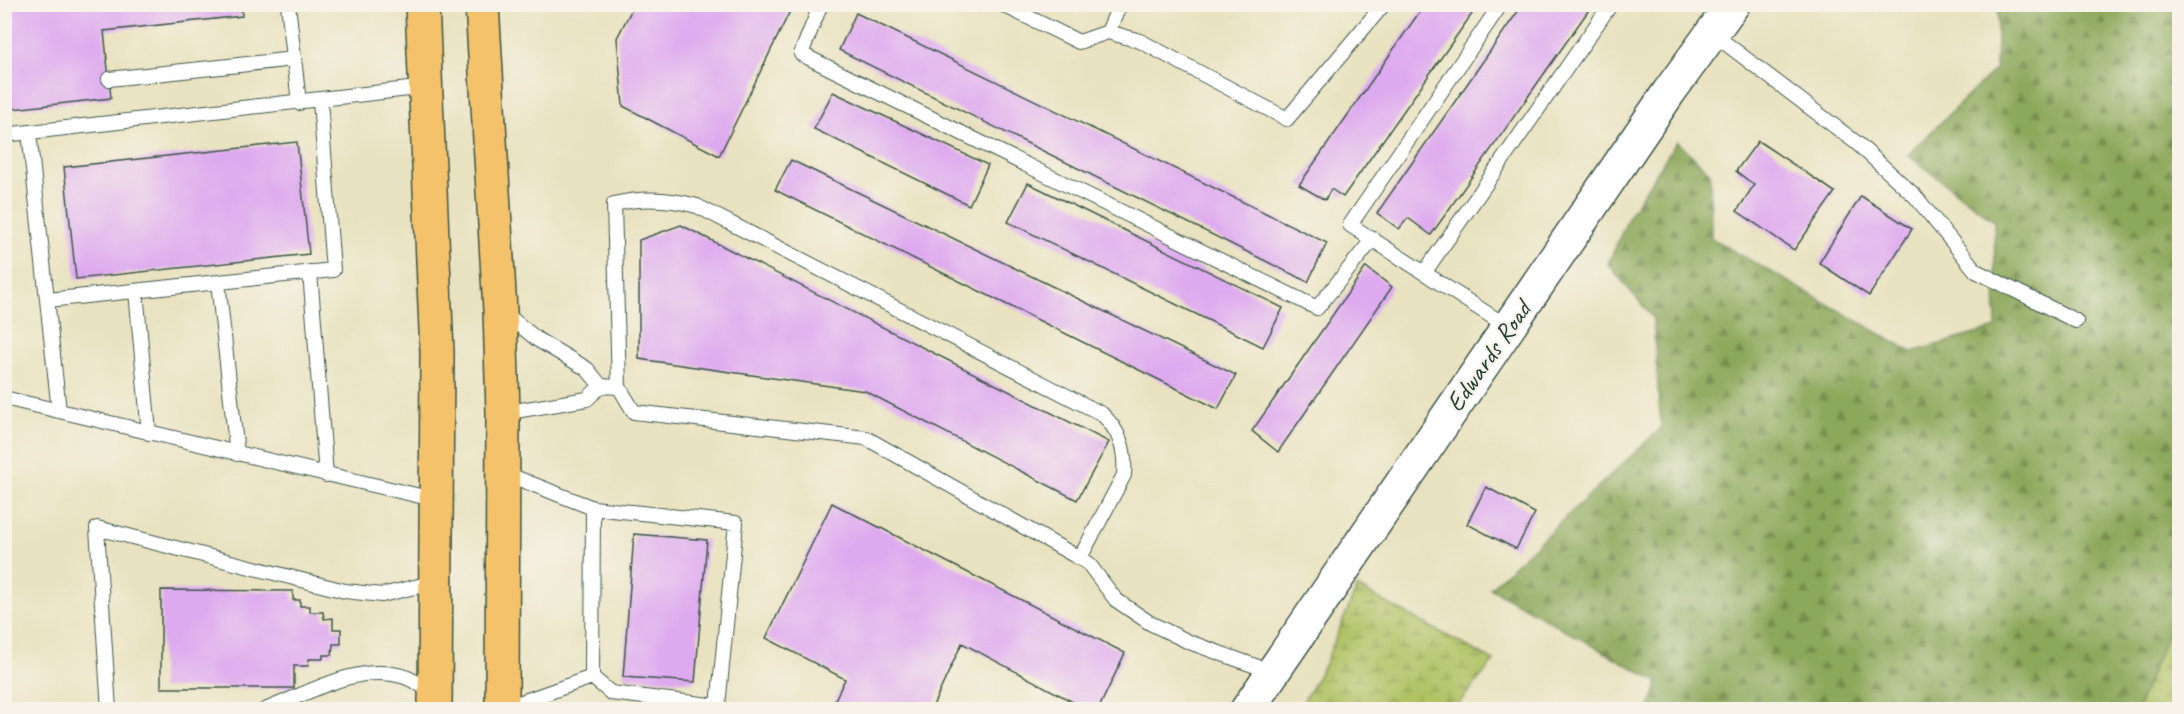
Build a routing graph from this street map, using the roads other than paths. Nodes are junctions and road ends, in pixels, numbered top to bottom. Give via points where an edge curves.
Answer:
1 (288, 4) edge
2 (422, 4) edge
3 (482, 4) edge
4 (821, 4) edge
5 (1001, 4) edge
6 (1120, 4) edge
7 (1384, 4) edge
8 (1500, 4) edge
9 (1611, 4) edge
10 (1733, 4) edge
11 (1108, 32) junction
12 (1712, 33) junction
13 (294, 59) junction
14 (109, 79) dead end
15 (427, 87) junction
16 (320, 101) junction
17 (299, 103) junction
18 (29, 132) junction
19 (4, 135) edge
20 (1373, 240) junction
21 (310, 273) junction
22 (1424, 273) junction
23 (218, 282) junction
24 (136, 291) junction
25 (48, 300) junction
26 (500, 310) junction
27 (2076, 321) dead end
28 (1508, 327) junction
29 (601, 386) junction
30 (619, 387) junction
31 (4, 398) edge
32 (59, 411) junction
33 (503, 413) junction
34 (149, 433) junction
35 (237, 454) junction
36 (504, 472) junction
37 (326, 475) junction
38 (437, 500) junction
39 (592, 508) junction
40 (1080, 558) junction
41 (437, 581) junction
42 (1272, 672) junction
43 (592, 677) junction
44 (435, 701) edge
45 (502, 709) edge
46 (109, 710) edge
47 (265, 710) edge
48 (1246, 710) edge

1 - 13 lane
2 - 15 highway
3 - 26 highway
4 - 20 lane via 801,54 1317,308
5 - 11 lane via 1078,42
6 - 11 lane
7 - 11 lane via 1287,119 1140,41
8 - 20 lane via 1350,225
9 - 22 lane
10 - 12 street, Edwards Road
12 - 27 lane via 1858,144 1915,195 1976,271
12 - 28 street, Edwards Road
13 - 14 lane
13 - 17 lane
15 - 16 lane
15 - 38 highway via 437,353
16 - 17 lane
16 - 21 lane via 333,270
17 - 18 lane
18 - 19 lane
18 - 25 lane
20 - 22 lane
21 - 23 lane
21 - 37 lane
22 - 28 lane
23 - 24 lane
23 - 35 lane
24 - 25 lane
24 - 34 lane
25 - 32 lane
26 - 29 lane via 538,340 587,369
26 - 33 highway
28 - 42 street, Edwards Road
29 - 30 lane
29 - 33 lane via 587,399
30 - 40 lane via 634,412 866,438
30 - 40 lane via 614,204 661,199 697,206 1102,414 1121,441 1124,476
31 - 32 lane
32 - 34 lane
33 - 36 highway
34 - 35 lane
35 - 37 lane
36 - 39 lane
36 - 45 highway
37 - 38 lane
38 - 41 highway
39 - 43 lane
39 - 43 lane via 736,523 717,706 611,693
40 - 42 lane via 1133,614 1189,642
41 - 44 highway
41 - 46 lane via 382,595 345,591 97,528
42 - 48 street, Edwards Road
43 - 45 lane
44 - 47 lane via 403,676 374,672 352,676

